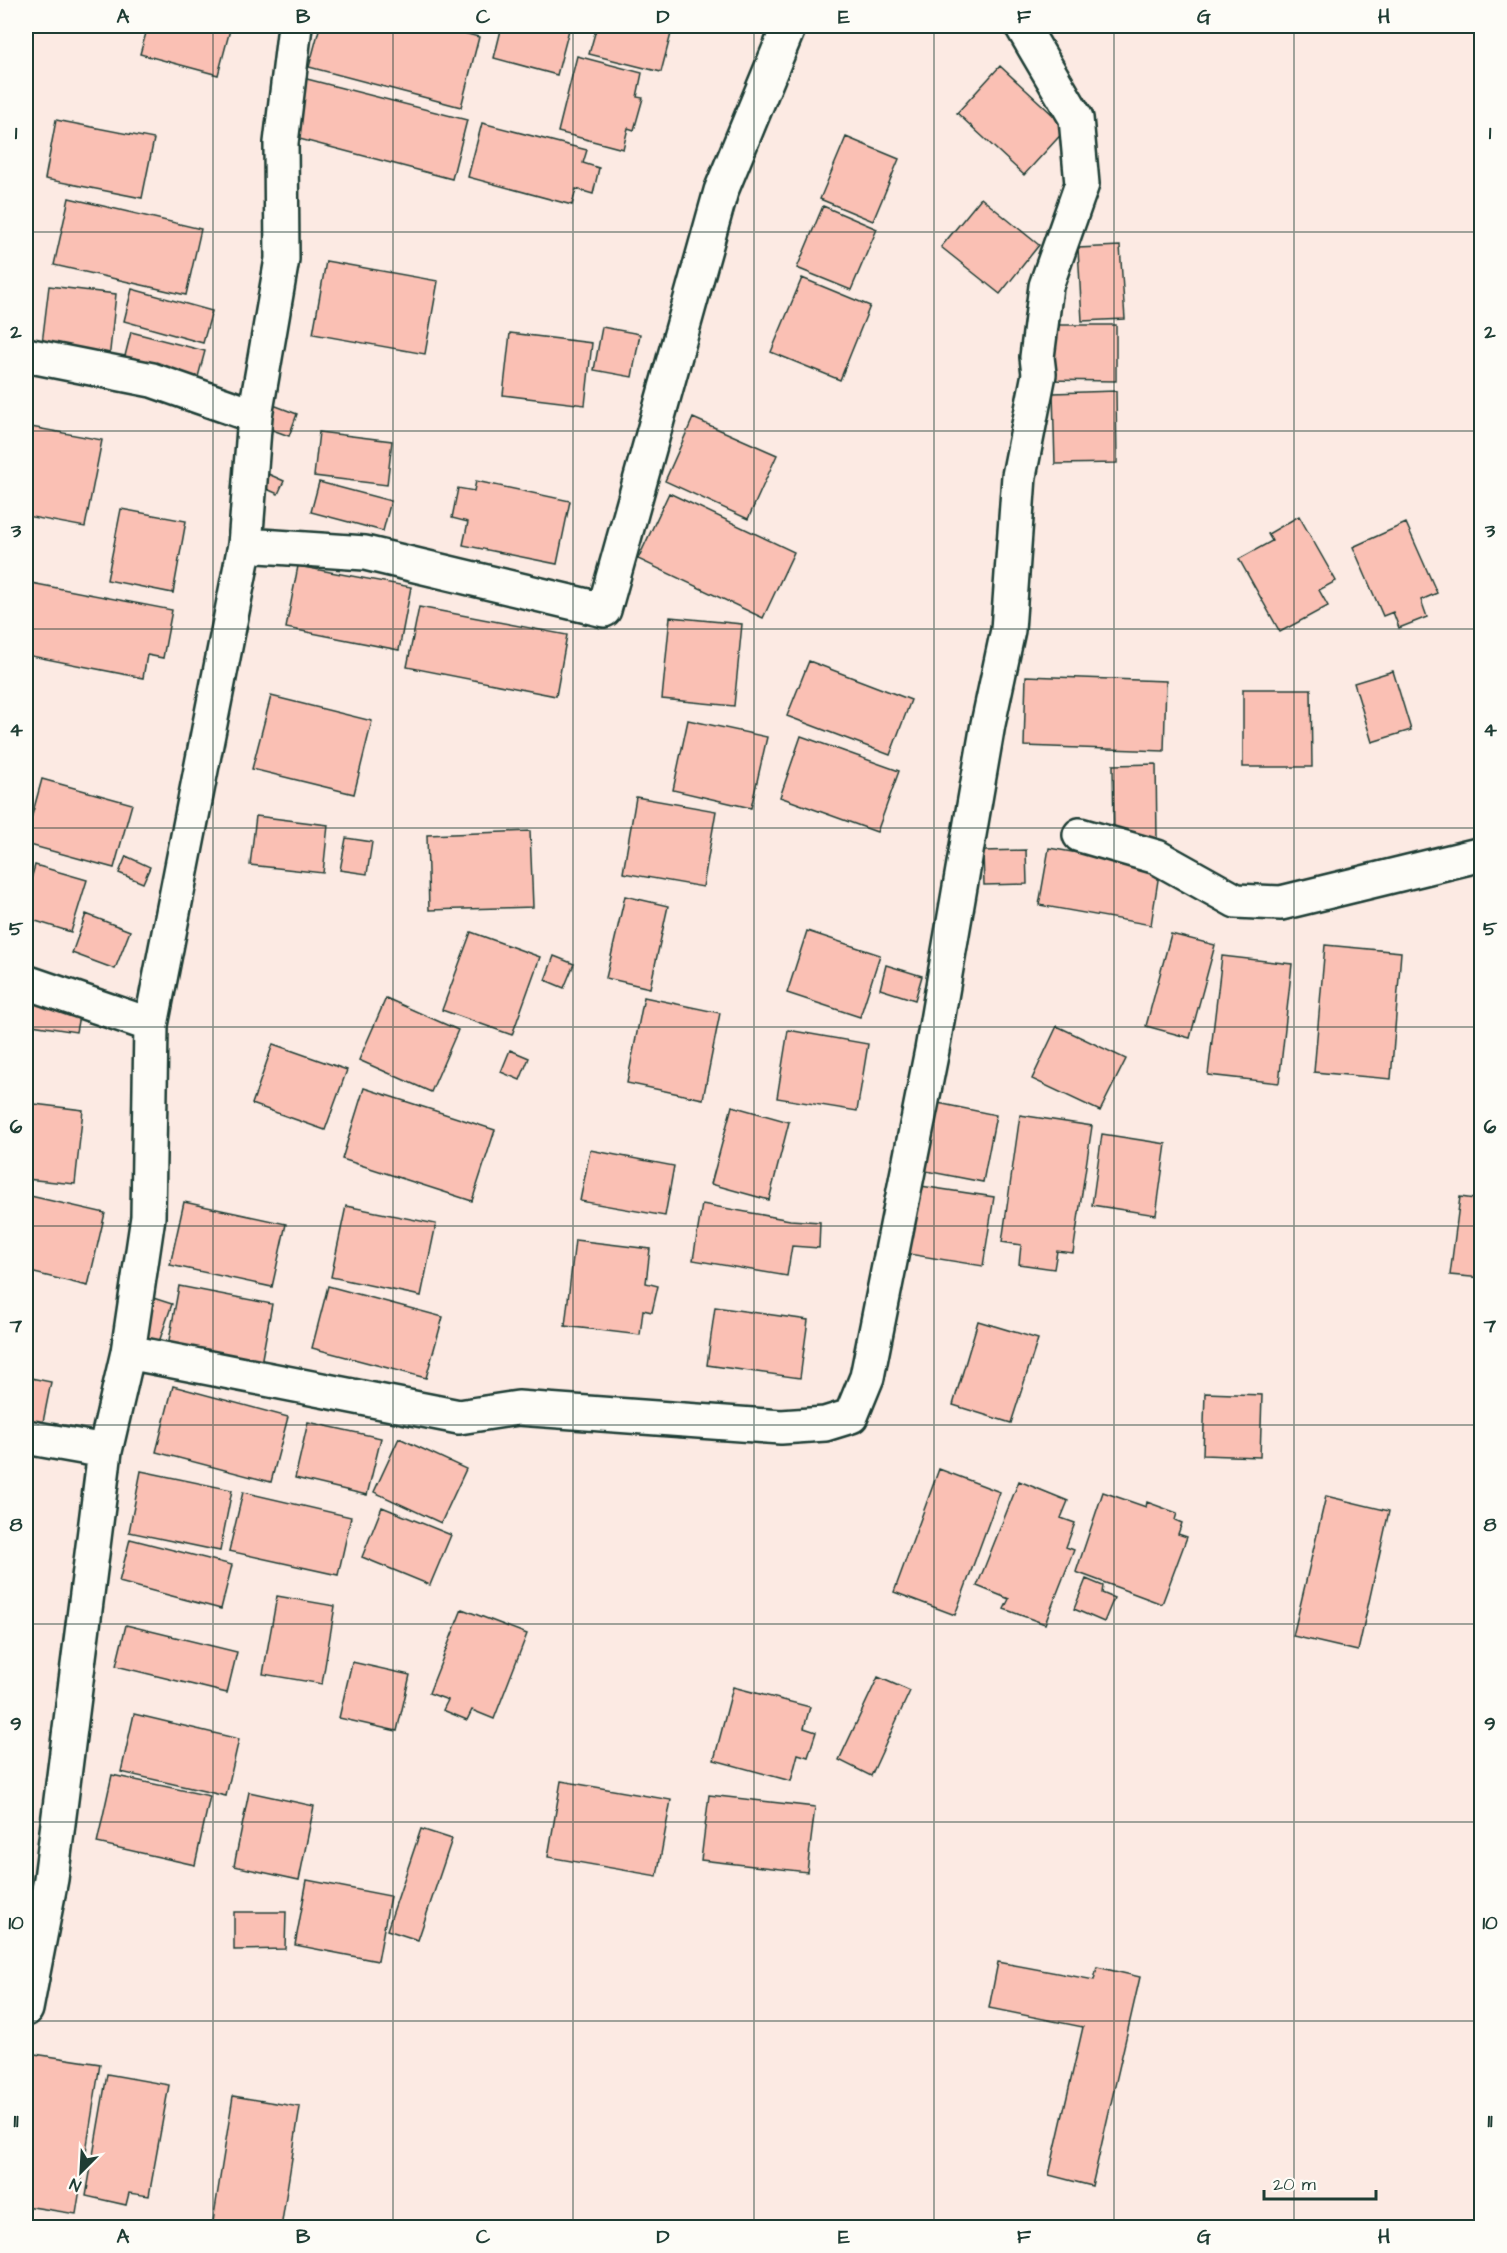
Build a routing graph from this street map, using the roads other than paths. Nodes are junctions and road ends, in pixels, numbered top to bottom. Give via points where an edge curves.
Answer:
1 (295, 26) edge
2 (789, 26) edge
3 (1022, 26) edge
4 (26, 355) edge
5 (255, 416) junction
6 (245, 545) junction
7 (1080, 835) dead end
8 (1482, 854) edge
9 (26, 982) edge
10 (151, 1026) junction
11 (128, 1352) junction
12 (26, 1437) edge
13 (105, 1451) junction
14 (38, 1877) edge
15 (26, 2009) edge

1 - 5 street via 281,143 282,259
2 - 6 street via 721,191 604,610 365,553
3 - 11 street via 1076,118 1082,184 1046,286 1037,357 1039,374 1019,476 1008,630 932,1050 867,1377 851,1416 825,1424 781,1427 518,1408 459,1417
4 - 5 street via 152,380
5 - 6 street
6 - 10 street
7 - 8 street via 1157,857 1236,901 1270,903
9 - 10 street
10 - 11 street via 148,1217
11 - 13 street
12 - 13 street
13 - 14 street
14 - 15 street

